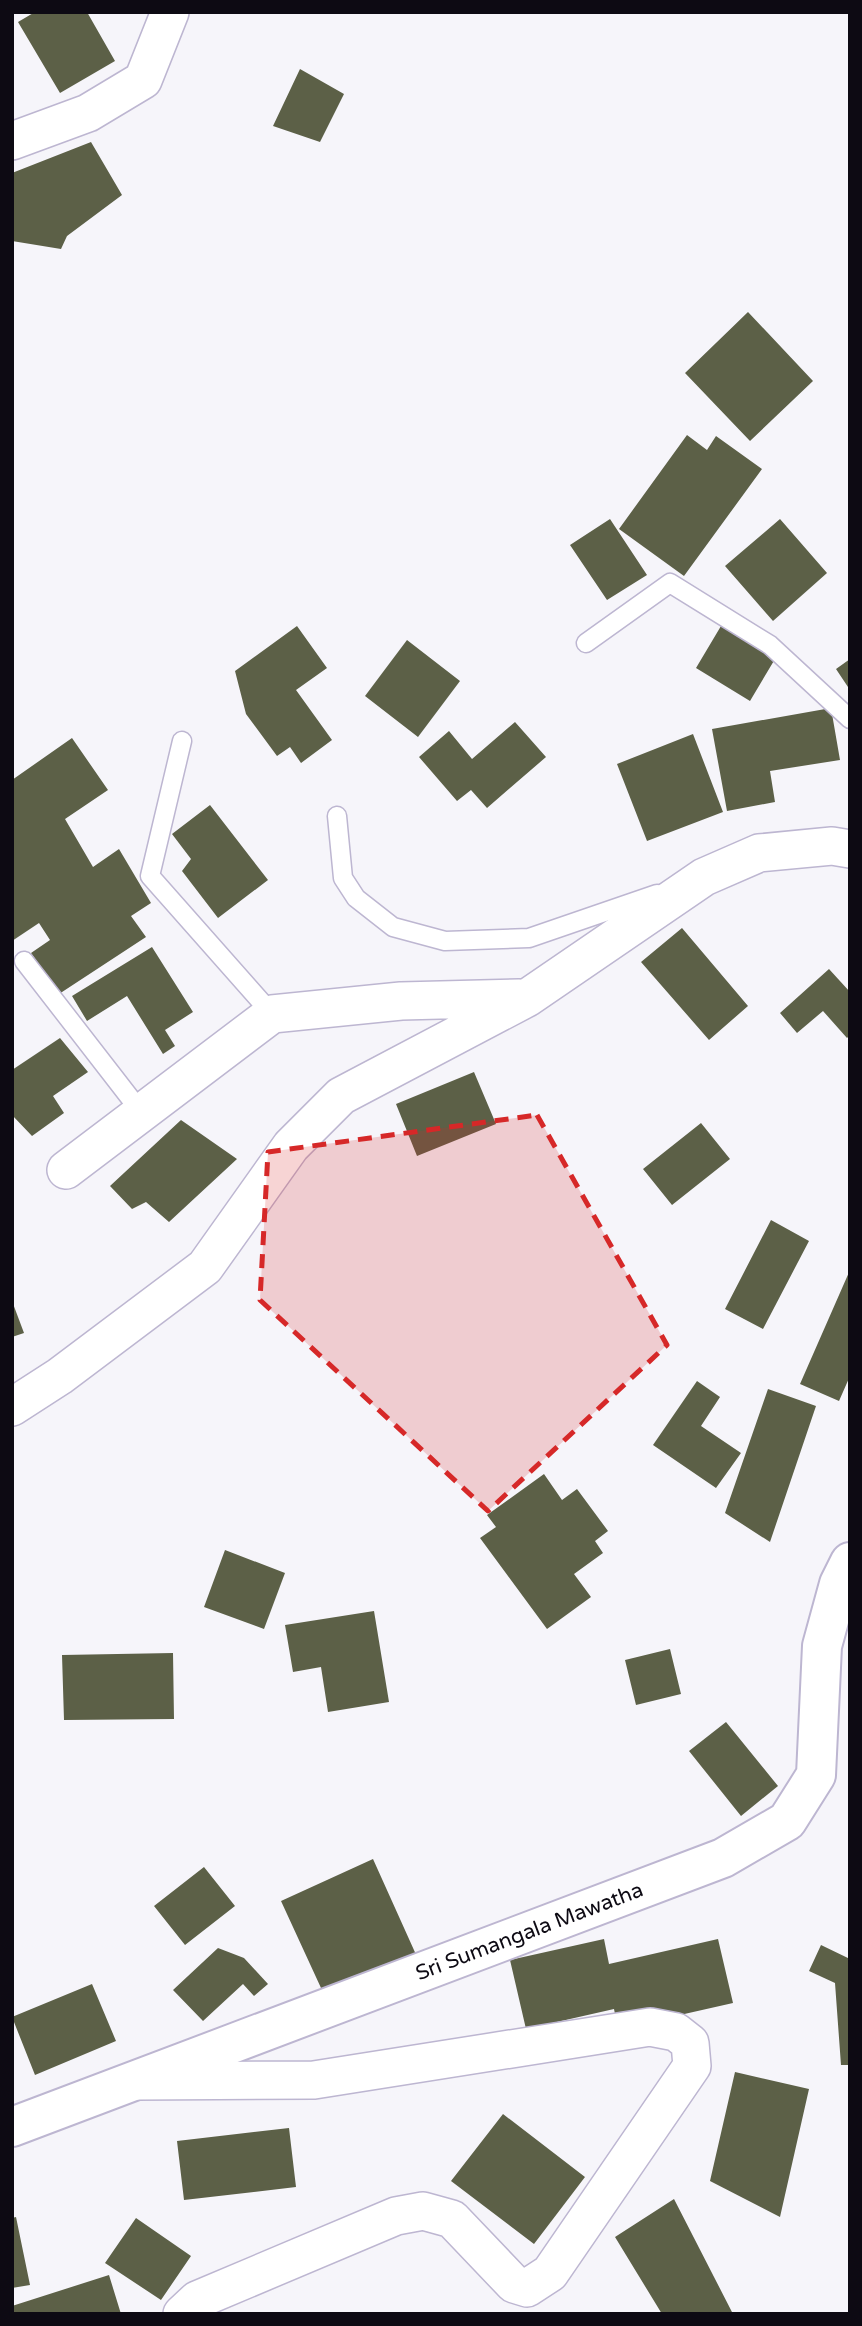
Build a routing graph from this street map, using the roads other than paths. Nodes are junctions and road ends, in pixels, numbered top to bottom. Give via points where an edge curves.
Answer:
1 (170, 12) edge
2 (12, 141) edge
3 (586, 643) dead end
4 (850, 719) edge
5 (182, 741) dead end
6 (337, 816) dead end
7 (842, 842) edge
8 (704, 877) junction
9 (24, 961) dead end
10 (527, 998) junction
11 (272, 1014) junction
12 (141, 1112) junction
13 (66, 1170) dead end
14 (60, 1376) junction
15 (12, 1384) edge
16 (12, 1407) edge
17 (846, 1582) edge
18 (133, 2081) junction
19 (12, 2127) edge
20 (182, 2314) edge

1 - 2 street via 143,80 88,113
3 - 4 lane via 670,583 770,645
5 - 11 lane via 150,876
6 - 8 lane via 343,878 356,898 393,927 445,941 529,938
7 - 8 street via 759,853
8 - 10 street
9 - 12 lane
10 - 11 street via 401,1001
10 - 14 street via 341,1096 291,1146 205,1267
11 - 12 street
12 - 13 street
14 - 15 lane
14 - 16 street
17 - 18 street, Sri Sumangala Mawatha via 822,1646 816,1775 787,1821 723,1858
18 - 19 street, Sri Sumangala Mawatha
18 - 20 street via 313,2080 650,2027 676,2032 690,2043 692,2066 550,2273 527,2288 514,2284 452,2219 424,2211 396,2216 197,2300

